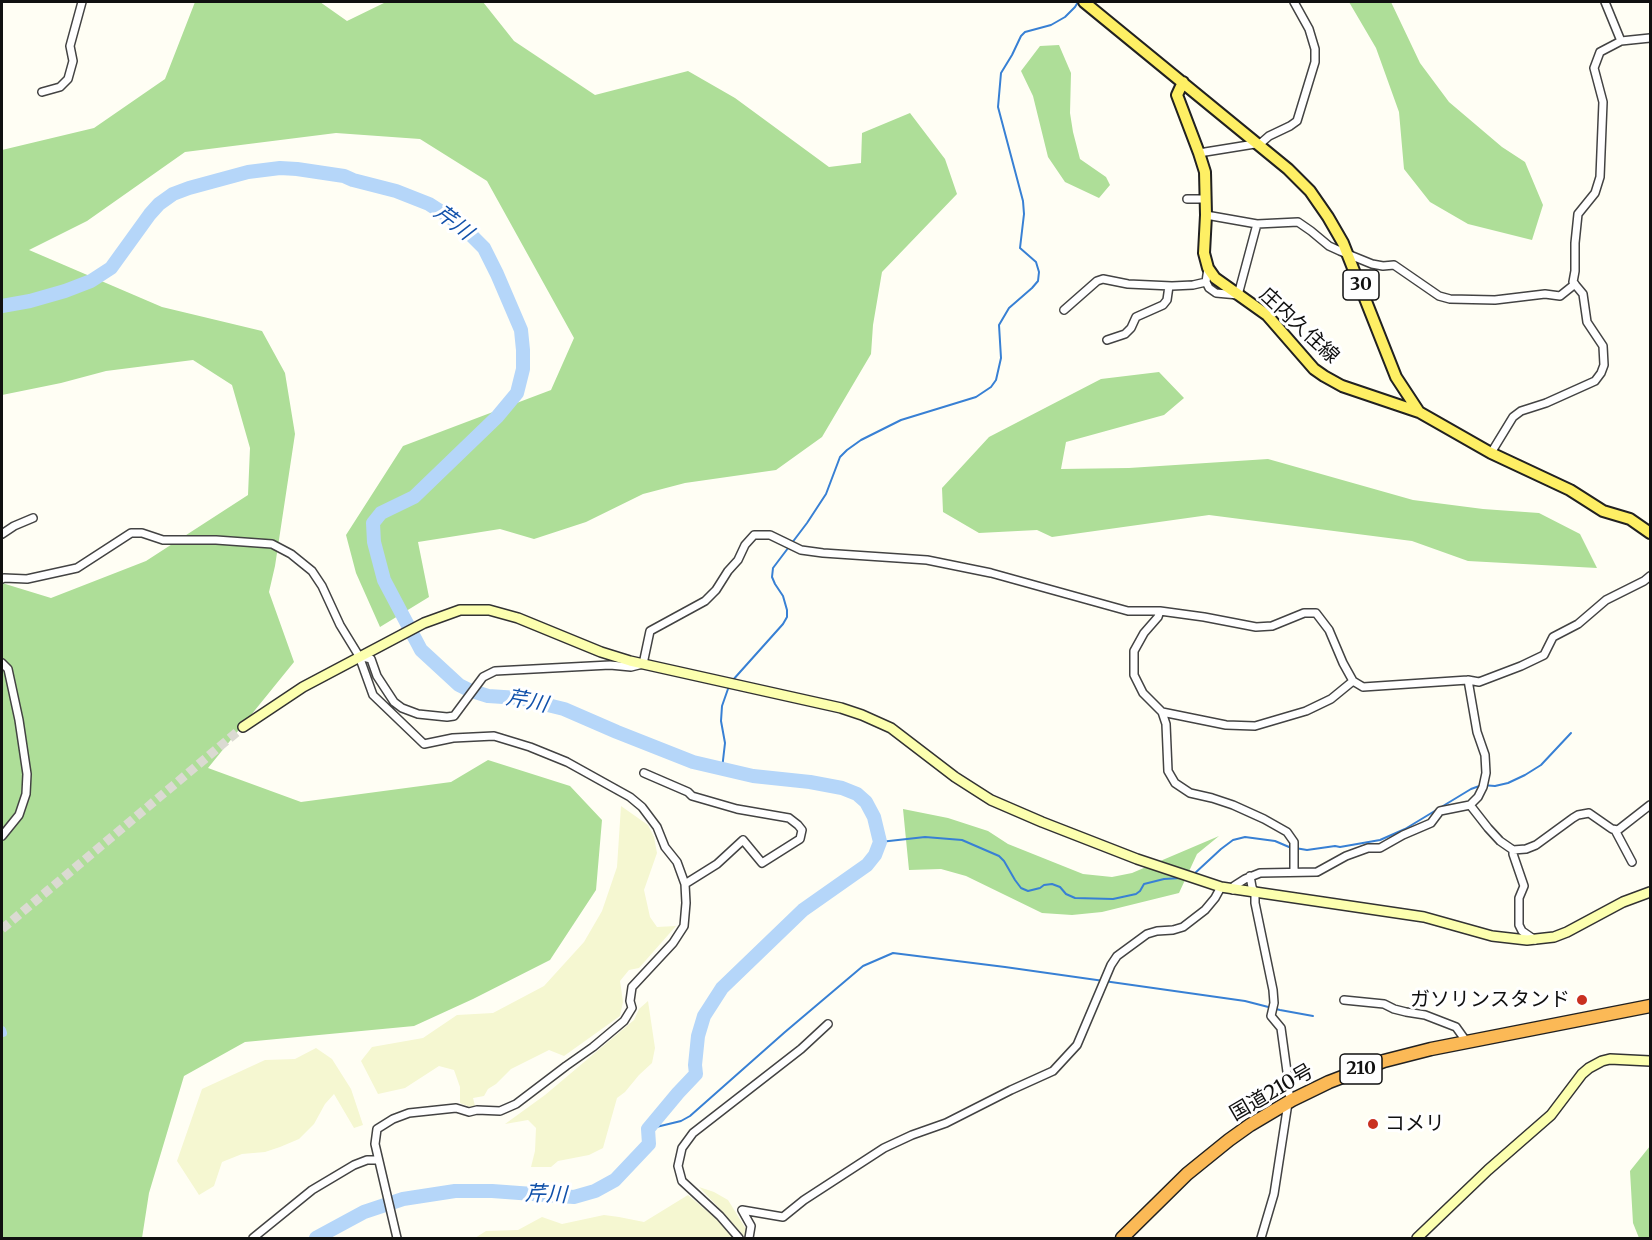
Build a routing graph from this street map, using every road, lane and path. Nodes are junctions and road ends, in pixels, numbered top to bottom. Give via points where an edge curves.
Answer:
1 (82, 2) edge
2 (1294, 2) edge
3 (1605, 2) edge
4 (1089, 3) edge
5 (1650, 38) edge
6 (1621, 41) junction
7 (1183, 82) junction
8 (42, 92) dead end
9 (1258, 144) junction
10 (1199, 153) junction
11 (1187, 199) dead end
12 (1205, 199) junction
13 (1206, 215) junction
14 (1257, 224) junction
15 (1348, 254) junction
16 (1208, 268) junction
17 (1206, 282) junction
18 (1575, 284) junction
19 (1169, 286) junction
20 (1238, 294) junction
21 (1064, 310) dead end
22 (1107, 340) dead end
23 (1419, 412) junction
24 (1491, 453) junction
25 (33, 518) dead end
26 (1650, 533) edge
27 (2, 534) edge
28 (1650, 576) edge
29 (2, 578) edge
30 (1160, 611) junction
31 (364, 654) junction
32 (2, 663) edge
33 (643, 664) junction
34 (1468, 680) junction
35 (1353, 681) junction
36 (1162, 712) junction
37 (243, 727) tunnel mouth
38 (644, 773) dead end
39 (1470, 805) junction
40 (1650, 805) edge
41 (1615, 830) junction
42 (2, 836) edge
43 (1513, 850) junction
44 (1632, 862) dead end
45 (1294, 872) junction
46 (1250, 876) junction
47 (685, 884) junction
48 (1216, 886) junction
49 (1233, 890) junction
50 (1650, 892) edge
51 (1255, 893) junction
52 (1535, 940) junction
53 (1344, 1000) dead end
54 (1650, 1006) edge
55 (828, 1024) dead end
56 (1466, 1041) junction
57 (1650, 1060) edge
58 (1290, 1102) junction
59 (378, 1160) junction
60 (397, 1236) edge
61 (253, 1239) edge
62 (739, 1239) edge
63 (749, 1239) edge
64 (1122, 1239) edge
65 (1261, 1239) edge
66 (1418, 1239) edge

1 - 8 street via 70,46 74,61 68,79 60,87
2 - 9 street via 1309,29 1316,62 1297,121
3 - 6 street
4 - 7 main road, 庄内久住線 / 30
5 - 6 street
6 - 18 street via 1600,52 1594,68 1603,102 1600,177 1595,193 1578,214
7 - 9 main road, 庄内久住線 / 30
7 - 10 main road via 1177,96
9 - 10 street
9 - 15 main road, 庄内久住線 / 30 via 1310,191
10 - 12 main road via 1205,172
11 - 12 street
12 - 13 main road
13 - 14 street
13 - 16 main road via 1204,253
14 - 15 street via 1298,222 1329,246
14 - 20 street
15 - 18 street via 1372,264 1394,265 1439,296 1450,299 1560,296
15 - 23 main road, 庄内久住線 / 30 via 1396,377
16 - 17 street
16 - 20 main road, 庄内久住線 / 30
17 - 19 street
17 - 20 street via 1216,293
18 - 24 street via 1583,294 1587,321 1603,346 1601,373 1595,381 1521,411 1513,417
19 - 21 street via 1103,279
19 - 22 street via 1163,304 1136,317 1125,334
20 - 23 main road, 庄内久住線 / 30 via 1267,315 1324,376
23 - 24 main road, 庄内久住線 / 30
24 - 26 main road, 庄内久住線 / 30 via 1570,490 1603,512 1630,519
25 - 27 street
28 - 34 street via 1606,600 1578,624 1554,637 1544,655 1479,682
29 - 31 street via 27,579 77,568 131,533 163,540 272,544 312,571 340,625
30 - 33 street via 1128,611 991,573 927,560 801,550 770,535 754,535 705,602 650,631
30 - 35 street via 1256,627 1272,626 1304,612 1316,613 1329,630
30 - 36 street via 1134,651 1134,675 1143,693
31 - 33 street via 451,612 476,609 497,611 601,652
31 - 33 street via 371,659 394,702 418,714 447,717 454,716 483,677 495,671
31 - 37 street via 303,687
31 - 47 street via 373,695 424,744 494,736 567,762 630,797 657,828
32 - 42 street via 8,669 27,774 20,815
33 - 48 street via 854,712 908,740 991,800
34 - 35 street via 1363,687
34 - 39 street via 1486,773 1483,787
35 - 36 street via 1306,711 1256,726 1226,725
36 - 45 street via 1168,771 1175,783 1190,793 1251,813 1287,832 1294,842
38 - 47 street via 692,796 789,818 802,830 800,839 762,863 743,840 717,864
39 - 43 street via 1500,841
39 - 45 street via 1440,811 1431,823 1380,848 1346,856 1317,872
40 - 41 street
41 - 43 street via 1589,813 1578,815 1536,845
41 - 44 street
43 - 52 street via 1524,886 1519,897 1519,925
45 - 46 street
46 - 49 street
46 - 51 street
47 - 59 street via 684,926 632,987 632,1008 624,1021 507,1109 469,1112 456,1108 409,1113 393,1119 377,1129
48 - 49 street
48 - 63 street via 1215,898 1183,927 1147,934 1117,956 1077,1045 1053,1071 884,1148 783,1217 742,1210 751,1226
49 - 51 street
50 - 52 street via 1567,932
51 - 52 street via 1424,917 1492,936
51 - 58 street via 1273,990 1271,1016 1281,1029
53 - 56 street via 1384,1004 1443,1021 1456,1027
54 - 56 highway, 国道210号 / 210
55 - 62 street via 693,1133 682,1148 678,1166 682,1181
56 - 58 highway, 国道210号 / 210 via 1362,1069
57 - 66 street via 1610,1059 1582,1074 1551,1115 1494,1164
58 - 64 highway, 国道210号 / 210 via 1250,1125 1205,1159
58 - 65 street via 1274,1194
59 - 60 street
59 - 61 street via 354,1165 312,1190

